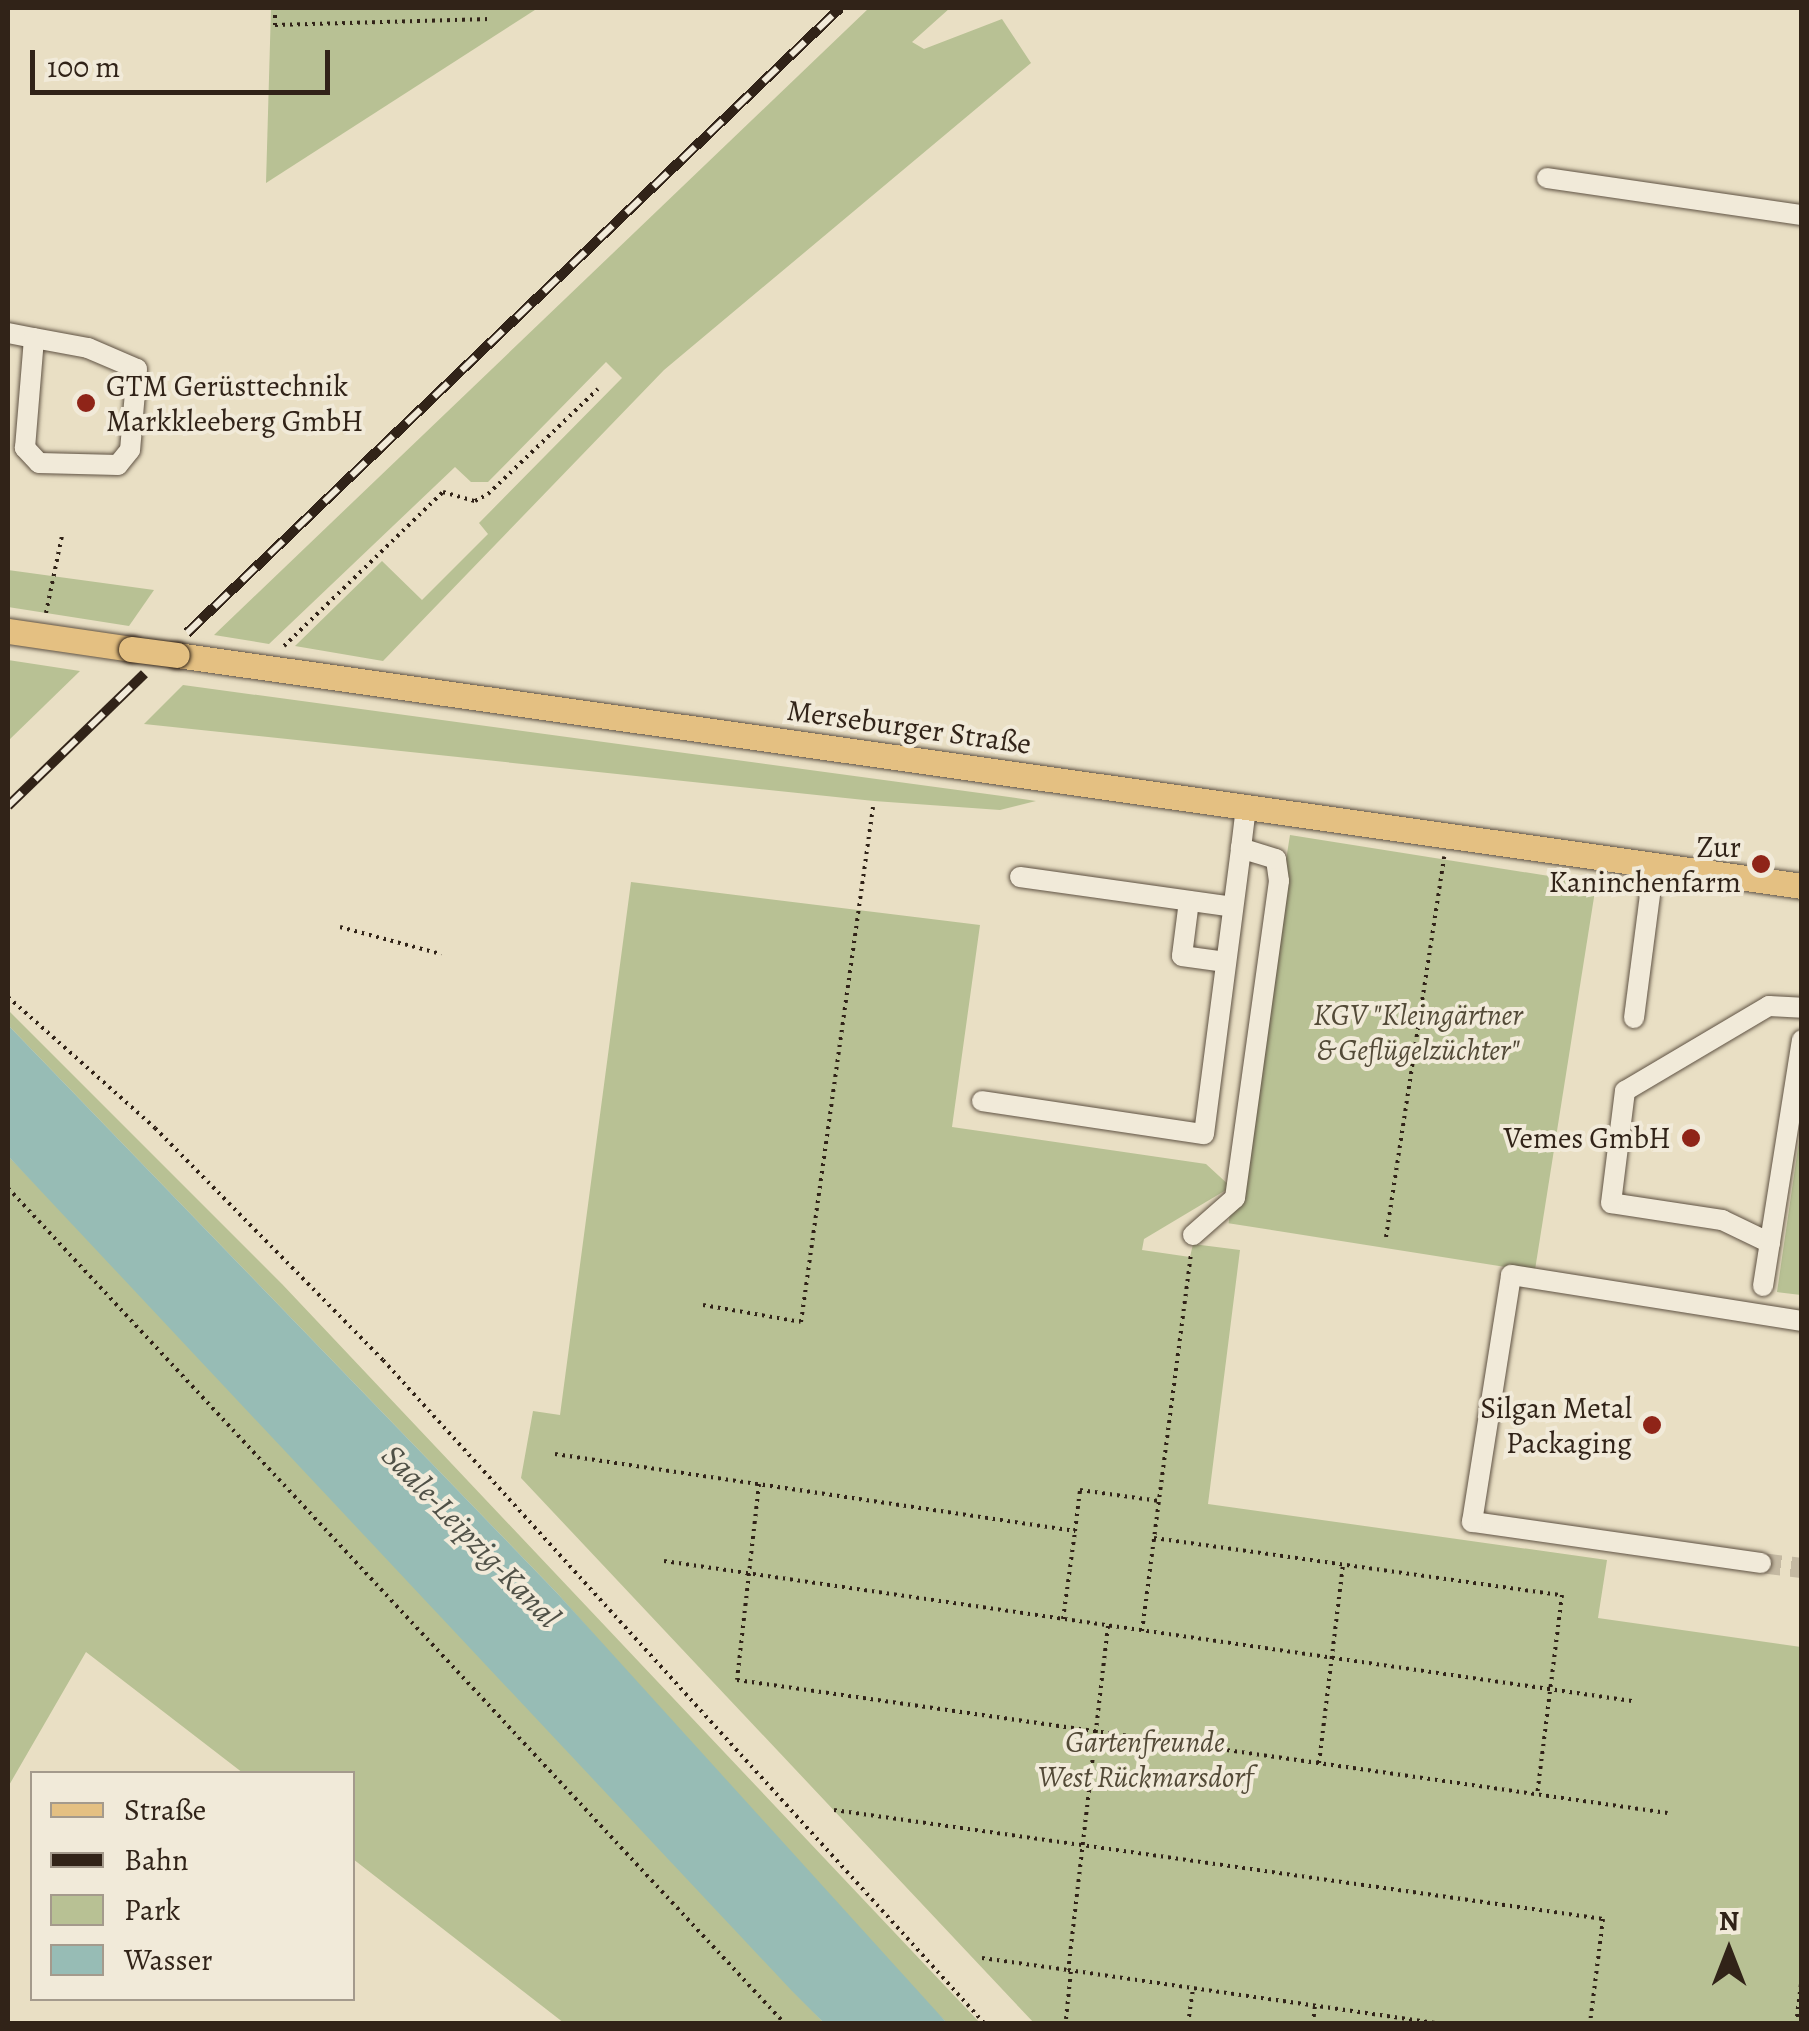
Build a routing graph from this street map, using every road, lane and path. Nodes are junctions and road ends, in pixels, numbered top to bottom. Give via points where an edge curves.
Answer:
1 (275, 8) edge
2 (490, 19) dead end
3 (1547, 178) dead end
4 (1802, 214) edge
5 (8, 333) edge
6 (34, 338) junction
7 (598, 389) dead end
8 (62, 536) dead end
9 (44, 618) dead end
10 (8, 631) edge
11 (277, 670) junction
12 (872, 807) dead end
13 (1246, 808) junction
14 (1447, 836) junction
15 (1241, 848) junction
16 (1654, 865) junction
17 (1020, 878) dead end
18 (1802, 886) edge
19 (1188, 901) junction
20 (1233, 907) junction
21 (340, 927) dead end
22 (441, 954) dead end
23 (1226, 962) junction
24 (8, 997) edge
25 (1802, 1008) edge
26 (1634, 1018) dead end
27 (1802, 1040) edge
28 (982, 1101) dead end
29 (8, 1188) edge
30 (1193, 1235) joint
31 (1386, 1236) dead end
32 (1770, 1243) junction
33 (1763, 1286) dead end
34 (703, 1305) dead end
35 (1802, 1320) edge
36 (555, 1454) dead end
37 (759, 1484) junction
38 (1159, 1501) junction
39 (1075, 1531) junction
40 (1154, 1538) junction
41 (664, 1562) dead end
42 (1761, 1563) tunnel mouth
43 (1343, 1564) junction
44 (749, 1574) junction
45 (1063, 1619) junction
46 (1108, 1626) junction
47 (1142, 1631) junction
48 (1332, 1658) junction
49 (1550, 1689) junction
50 (1632, 1701) dead end
51 (1096, 1731) junction
52 (1319, 1763) junction
53 (1537, 1794) junction
54 (834, 1810) dead end
55 (1668, 1813) dead end
56 (1082, 1845) junction
57 (982, 1958) dead end
58 (1069, 1970) junction
59 (1802, 1976) edge
60 (1193, 1988) junction
61 (1316, 2006) junction
62 (1066, 2019) dead end
63 (1439, 2023) edge
64 (785, 2024) edge
65 (986, 2024) edge
66 (1188, 2024) edge
67 (1313, 2024) edge
68 (1590, 2024) edge
69 (1796, 2024) edge

1 - 2 path via 274,25
3 - 4 street
5 - 6 street
6 - 6 street via 138,369 130,450 118,465 39,463 25,448
7 - 11 path via 488,494 443,492 301,622
8 - 9 path
10 - 11 main road, Merseburger Straße, bridge
11 - 13 main road, Merseburger Straße
12 - 34 path via 801,1322
13 - 14 main road, Merseburger Straße
13 - 15 street
14 - 16 main road, Merseburger Straße
14 - 31 path
15 - 20 street
15 - 30 street via 1276,860 1279,881 1235,1198
16 - 18 main road, Merseburger Straße
16 - 26 street
17 - 19 street
19 - 20 street
19 - 23 street via 1182,956
20 - 23 street
21 - 22 path
23 - 28 street via 1204,1134
24 - 65 path via 154,1128 383,1360
25 - 32 street via 1769,1006 1625,1091 1611,1203 1722,1220
27 - 32 street
29 - 64 path
30 - 38 path
32 - 33 street
35 - 42 street via 1511,1275 1509,1285 1472,1522
36 - 37 path
37 - 39 path
37 - 44 path
38 - 39 path via 1080,1490
38 - 40 path
39 - 45 path
40 - 43 path
40 - 47 path
41 - 44 path
43 - 48 path
43 - 49 path via 1562,1596
44 - 45 path
44 - 51 path via 737,1680
45 - 46 path
46 - 47 path
46 - 51 path
47 - 48 path
48 - 49 path
48 - 52 path
49 - 50 path
49 - 53 path
51 - 52 path
51 - 56 path
52 - 53 path
53 - 55 path
54 - 56 path
56 - 58 path
56 - 68 path via 1603,1919
57 - 58 path
58 - 60 path
58 - 62 path
59 - 69 path
60 - 61 path
60 - 66 path
61 - 63 path
61 - 67 path

